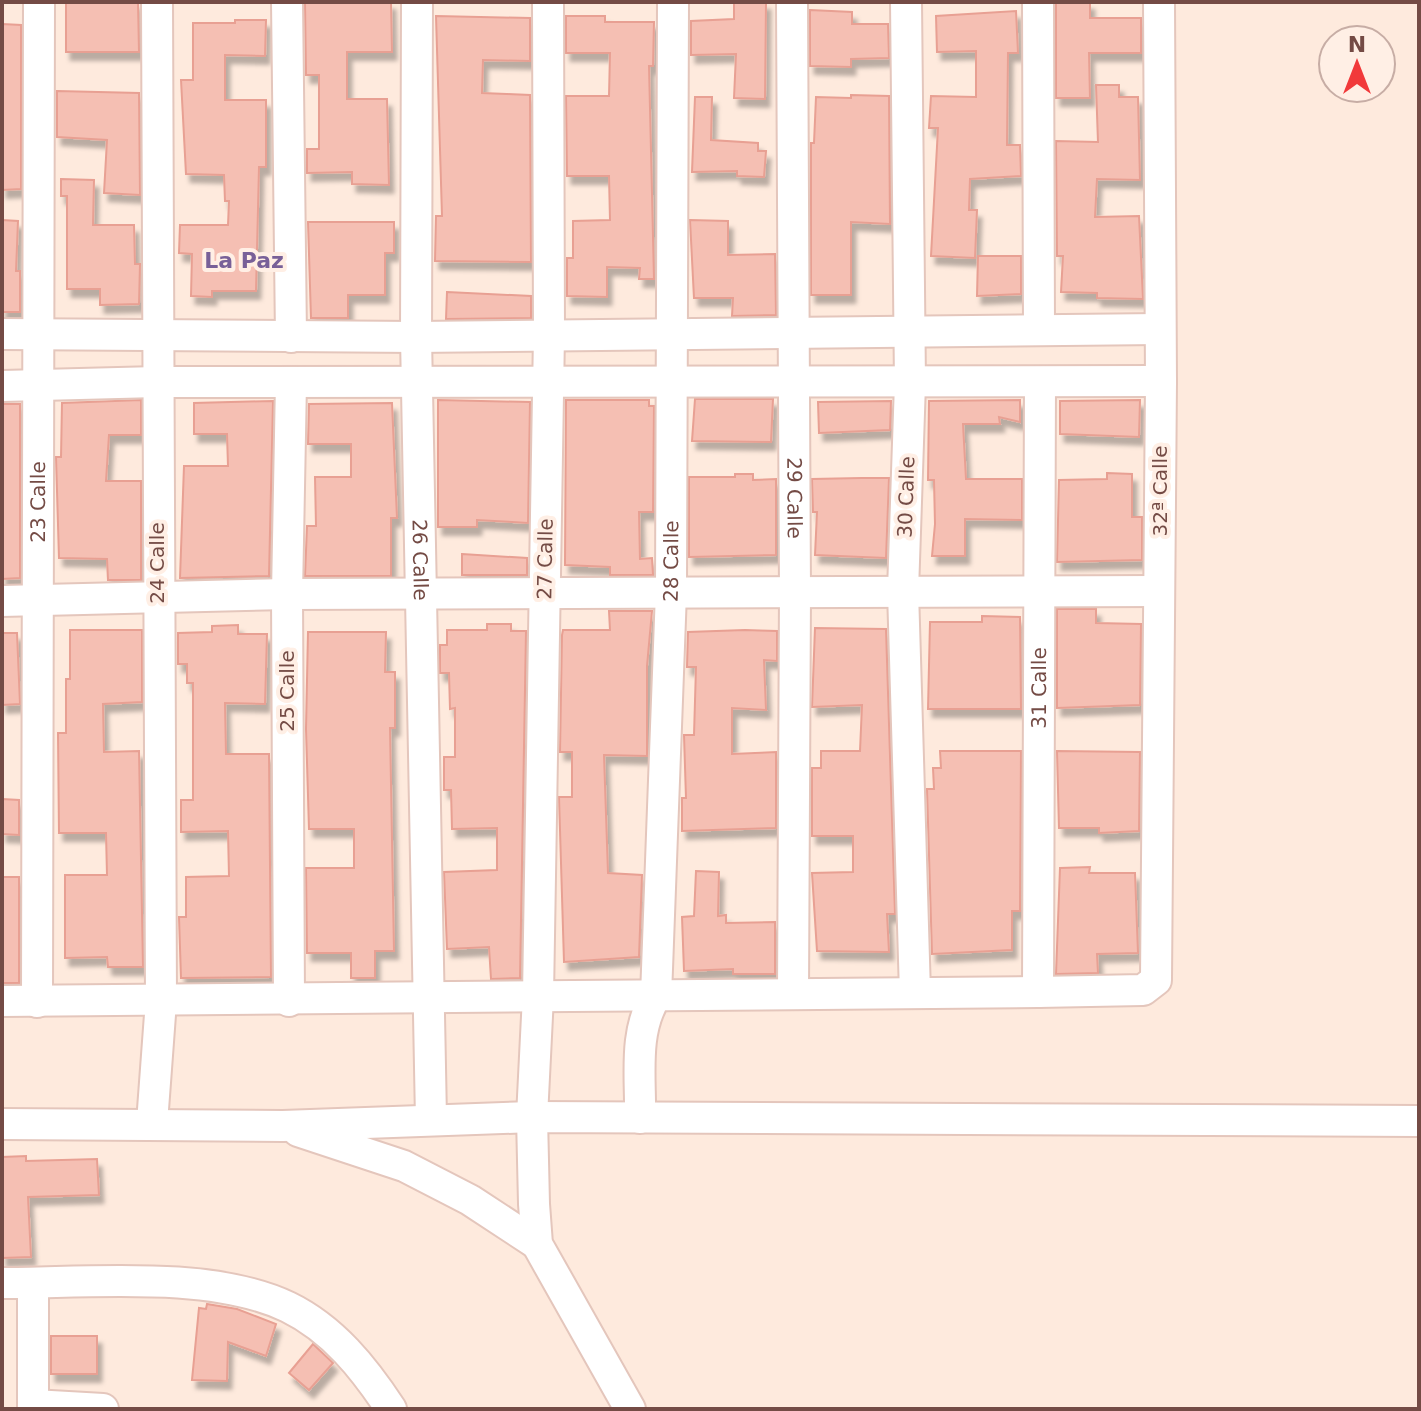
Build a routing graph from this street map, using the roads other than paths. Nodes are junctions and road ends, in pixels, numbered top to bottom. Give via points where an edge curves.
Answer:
1 (39, 2) edge
2 (157, 2) edge
3 (287, 2) edge
4 (417, 2) edge
5 (548, 2) edge
6 (673, 2) edge
7 (792, 2) edge
8 (906, 2) edge
9 (1038, 2) edge
10 (1159, 2) edge
11 (1039, 329) junction
12 (1160, 329) junction
13 (907, 330) junction
14 (794, 331) junction
15 (674, 333) junction
16 (2, 334) edge
17 (39, 334) junction
18 (549, 334) junction
19 (157, 335) junction
20 (291, 337) junction
21 (416, 337) junction
22 (1161, 381) junction
23 (157, 382) junction
24 (291, 382) junction
25 (416, 382) junction
26 (1040, 382) junction
27 (673, 383) junction
28 (795, 383) junction
29 (910, 383) junction
30 (547, 384) junction
31 (2, 386) edge
32 (40, 386) junction
33 (903, 591) junction
34 (1159, 591) junction
35 (671, 592) junction
36 (1040, 592) junction
37 (795, 593) junction
38 (287, 594) junction
39 (420, 594) junction
40 (544, 594) junction
41 (157, 596) junction
42 (2, 601) edge
43 (36, 601) junction
44 (1038, 992) junction
45 (793, 993) junction
46 (915, 993) junction
47 (538, 996) junction
48 (656, 996) junction
49 (426, 998) junction
50 (2, 1001) edge
51 (161, 1001) junction
52 (289, 1001) junction
53 (37, 1002) junction
54 (536, 1073) junction
55 (532, 1117) junction
56 (594, 1117) junction
57 (640, 1118) junction
58 (431, 1119) junction
59 (1419, 1121) edge
60 (152, 1123) junction
61 (2, 1124) edge
62 (283, 1126) junction
63 (537, 1244) junction
64 (2, 1283) edge
65 (33, 1283) junction
66 (33, 1407) edge
67 (103, 1409) edge
68 (391, 1409) edge
69 (630, 1409) edge

1 - 17 street, 23 Calle
2 - 19 street, 24 Calle
3 - 20 street
4 - 21 street, 26 Calle
5 - 18 street, 27 Calle
6 - 15 street, 28 Calle
7 - 14 street, 29 Calle
8 - 13 street, 30 Calle
9 - 11 street
10 - 12 street, 32ª Calle
11 - 12 street
11 - 13 street
12 - 22 street, 32ª Calle
13 - 14 street
13 - 29 street, 30 Calle
14 - 15 street
14 - 28 street, 29 Calle
15 - 18 street
15 - 27 street, 28 Calle
16 - 17 street
17 - 19 street
17 - 32 street, 23 Calle
18 - 21 street
18 - 30 street, 27 Calle
19 - 20 street
19 - 23 street, 24 Calle
20 - 21 street
21 - 25 street, 26 Calle
22 - 26 street
22 - 34 street, 32ª Calle
23 - 24 street
23 - 32 street
23 - 41 street, 24 Calle
24 - 25 street
24 - 38 street, 25 Calle
25 - 30 street
25 - 39 street, 26 Calle
26 - 29 street
26 - 36 street, 31 Calle
27 - 28 street
27 - 30 street
27 - 35 street, 28 Calle
28 - 29 street
28 - 37 street, 29 Calle
29 - 33 street, 30 Calle
30 - 40 street, 27 Calle
31 - 32 street
32 - 43 street, 23 Calle
33 - 36 street
33 - 37 street
33 - 46 street, 30 Calle
34 - 36 street
34 - 44 street, 32ª Calle via 1156,980 1143,990
35 - 37 street
35 - 40 street
35 - 48 street, 28 Calle
36 - 44 street, 31 Calle
37 - 45 street, 29 Calle
38 - 39 street
38 - 41 street
38 - 52 street, 25 Calle
39 - 40 street
39 - 49 street, 26 Calle
40 - 47 street, 27 Calle
41 - 43 street
41 - 51 street, 24 Calle
42 - 43 street
43 - 53 street, 23 Calle
44 - 46 street
45 - 46 street
45 - 48 street
47 - 48 street
47 - 49 street
47 - 54 street, 27 Calle
48 - 57 street, 28 Calle via 643,1025
49 - 52 street
49 - 58 street, 26 Calle
50 - 53 street
51 - 52 street
51 - 53 street
51 - 60 street, 24 Calle
54 - 55 street, 27 Calle
54 - 56 street
55 - 56 street
55 - 58 street
55 - 63 street, 27 Calle
56 - 57 street
57 - 59 street
58 - 62 street
60 - 61 street
60 - 62 street
62 - 63 street via 404,1166 470,1200
63 - 69 street
64 - 65 street
65 - 66 street
65 - 68 street via 198,1284 287,1307 328,1333 364,1367
66 - 67 street

